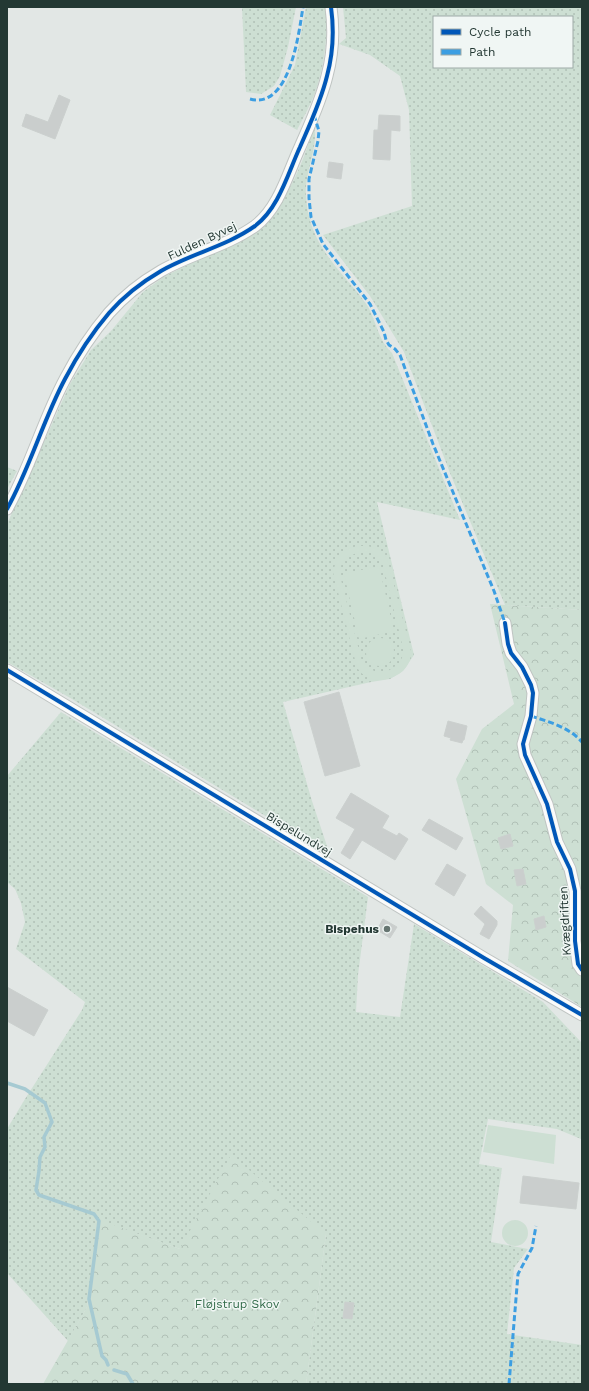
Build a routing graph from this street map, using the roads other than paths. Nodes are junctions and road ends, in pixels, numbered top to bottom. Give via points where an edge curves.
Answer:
1 (331, 7) edge
2 (7, 509) edge
3 (505, 623) dead end
4 (7, 670) edge
5 (582, 970) edge
6 (582, 1015) edge

1 - 2 street, Fulden Byvej via 333,22 327,76 314,115 280,193 268,213 242,234 161,271 127,296 110,313 65,379
3 - 5 street, Kvægdriften via 511,653 522,667 533,693 531,716 523,744 525,755 547,804 557,842 570,869 575,890 575,941 578,964
4 - 6 street, Bispelundvej

